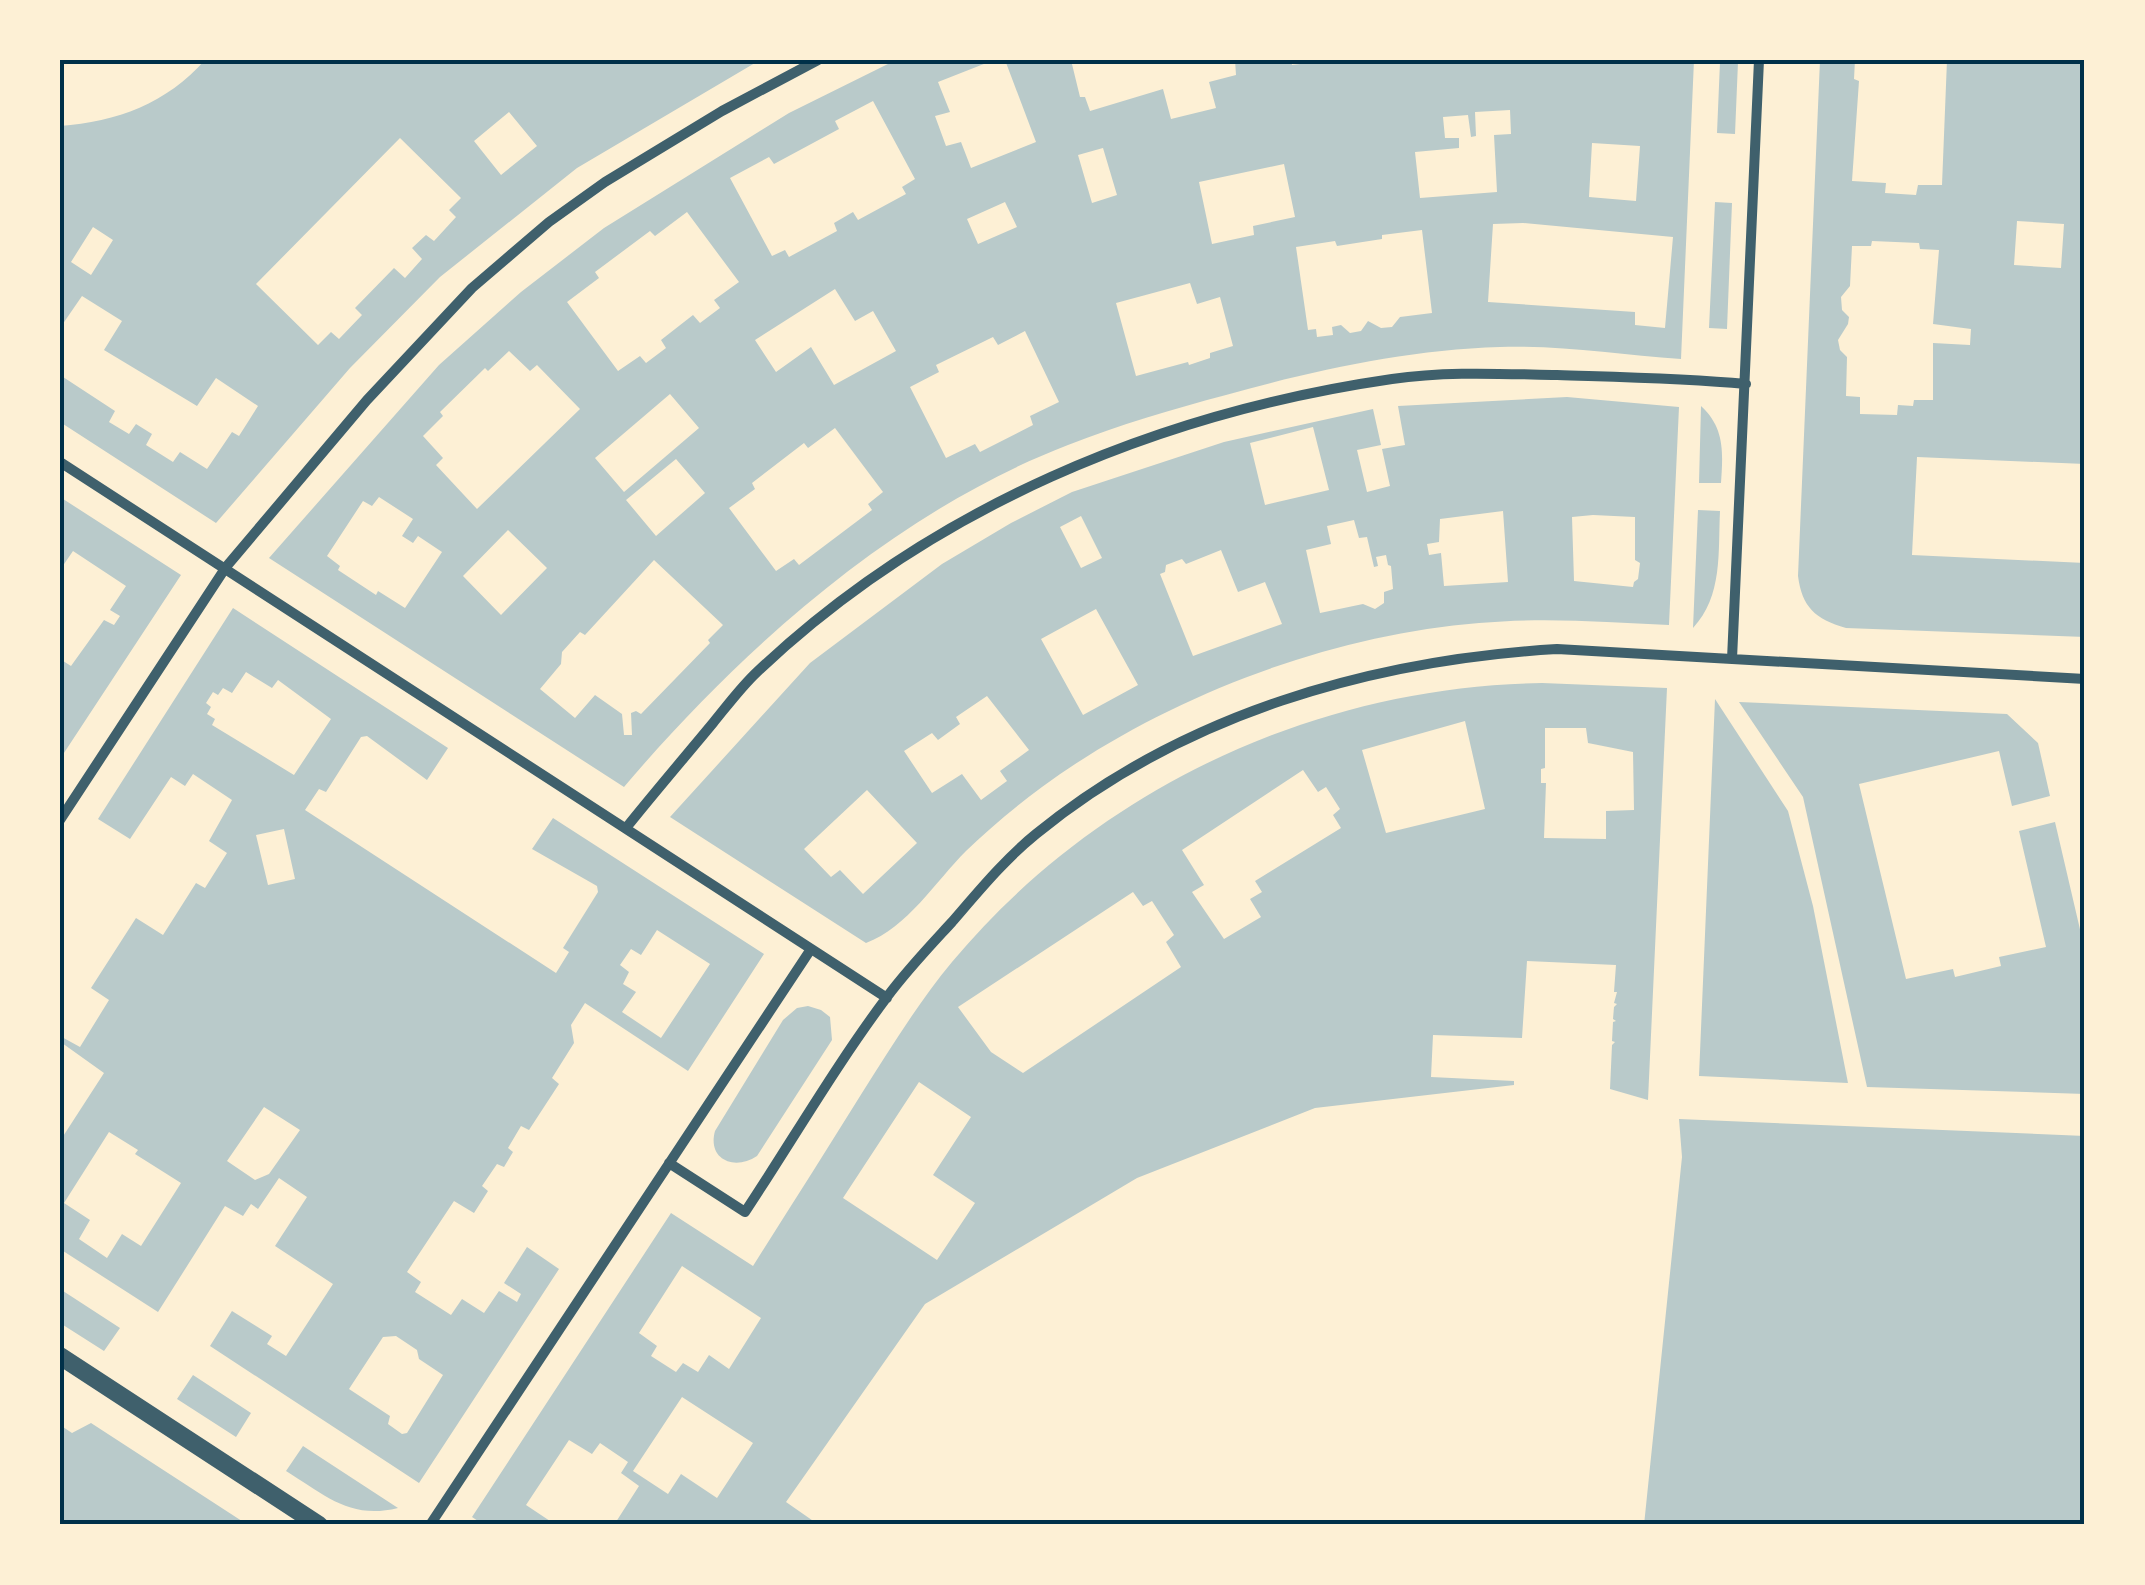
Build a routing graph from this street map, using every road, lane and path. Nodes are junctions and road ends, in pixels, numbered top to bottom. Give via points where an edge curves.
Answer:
1 (818, 60) edge
2 (1759, 60) edge
3 (1746, 384) junction
4 (60, 462) edge
5 (226, 568) junction
6 (1732, 659) junction
7 (2085, 679) edge
8 (60, 820) edge
9 (626, 828) junction
10 (811, 949) junction
11 (886, 998) junction
12 (669, 1163) junction
13 (60, 1356) edge
14 (319, 1525) edge
15 (430, 1525) edge

1 - 5 street via 605,182 516,249 390,374
2 - 3 street
3 - 6 street
3 - 9 street via 1480,373 1392,379 1248,408 1086,460 940,532 815,620 754,674
4 - 5 street
5 - 8 street
5 - 9 street
6 - 7 street
6 - 11 street via 1557,649 1488,653 1340,680 1254,710 1104,786 1035,835
9 - 10 street
10 - 11 street
10 - 12 street
11 - 12 street via 745,1212
12 - 15 street
13 - 14 street

